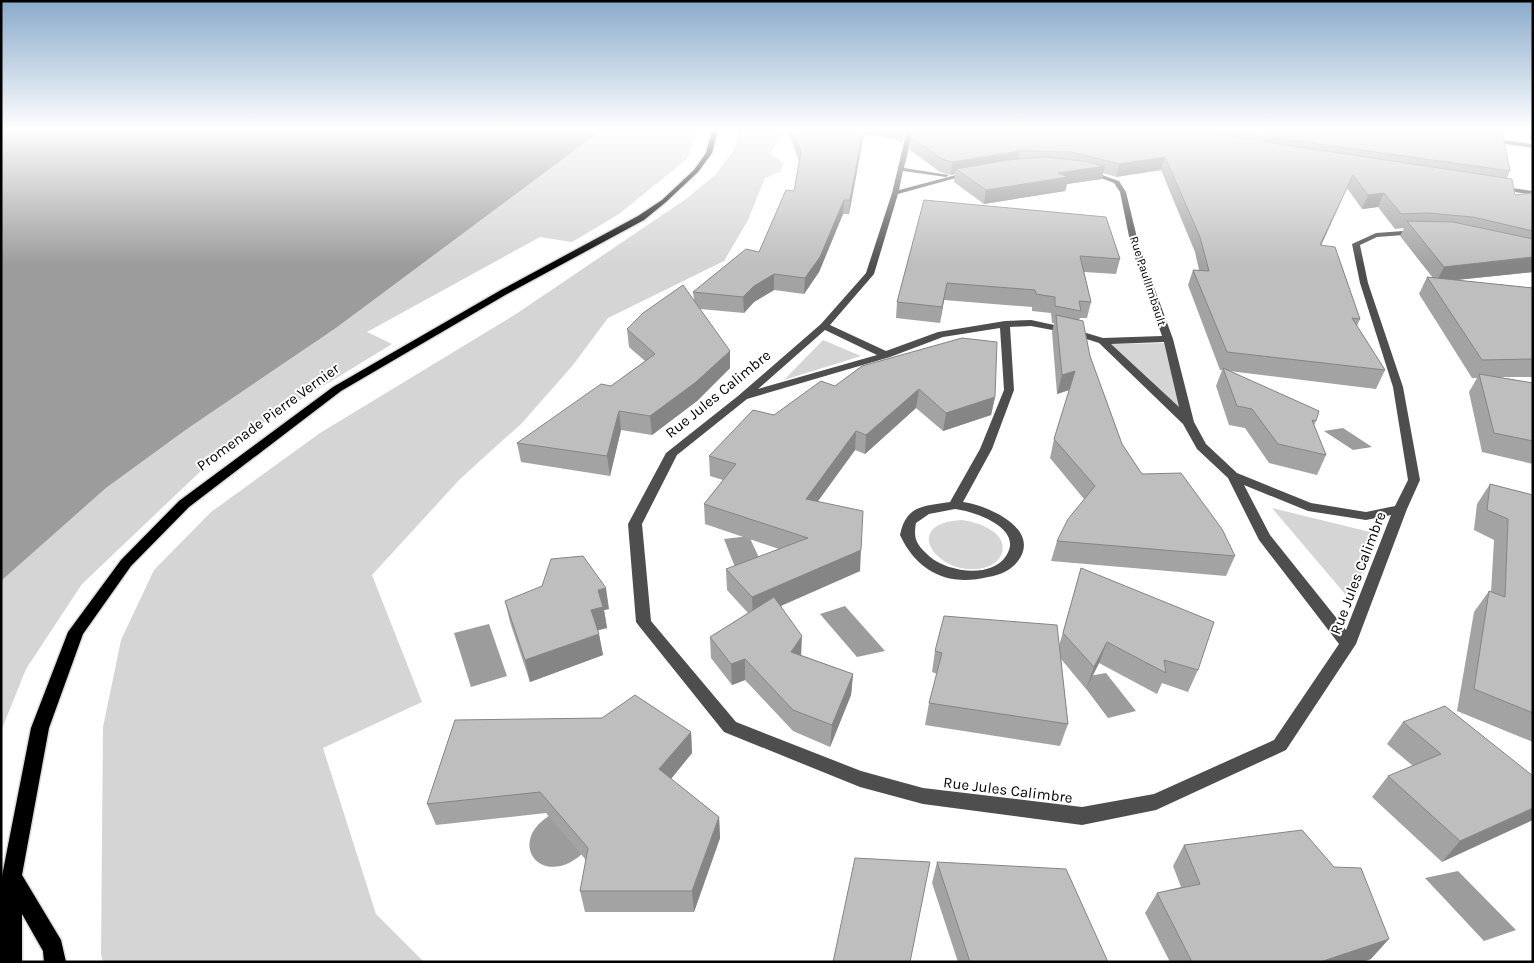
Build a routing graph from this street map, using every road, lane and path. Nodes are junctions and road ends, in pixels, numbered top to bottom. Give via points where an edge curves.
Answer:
1 (692, 175) edge
2 (899, 175) edge
3 (945, 175) edge
4 (959, 175) edge
5 (1099, 175) edge
6 (953, 176) junction
7 (1493, 187) edge
8 (895, 193) junction
9 (1533, 193) edge
10 (1430, 233) edge
11 (1005, 324) junction
12 (824, 326) junction
13 (1168, 339) junction
14 (1102, 341) junction
15 (886, 355) junction
16 (742, 398) junction
17 (1188, 422) junction
18 (1233, 476) junction
19 (955, 505) junction
20 (1400, 509) junction
21 (1348, 644) junction
22 (12, 876) junction
23 (10, 962) edge
24 (56, 962) edge

1 - 22 main road, Promenade Pierre Vernier via 641,218 504,292 337,389 184,504 126,563 76,632 40,728
2 - 8 street, Rue Jules Calimbre
3 - 6 street
4 - 6 street
5 - 13 street, Rue Paul Imbault via 1117,182 1123,192 1134,246
6 - 8 street
7 - 9 street
8 - 12 street, Rue Jules Calimbre via 870,274
10 - 20 street, Rue Jules Calimbre via 1396,232 1376,235 1356,244 1364,283 1398,387 1414,480
11 - 14 street, Rue Paul Imbault via 1031,323 1070,330
11 - 15 street, Rue Paul Imbault via 941,334
11 - 19 street via 1009,390 986,449
12 - 15 street
12 - 16 street, Rue Jules Calimbre
13 - 14 street, Rue Paul Imbault
13 - 17 street, Rue Paul Imbault
14 - 17 street, Rue Paul Imbault
15 - 16 street, Rue Paul Imbault
16 - 21 street, Rue Jules Calimbre via 672,453 636,524 644,622 730,728 860,779 923,796 1082,816 1156,802 1280,745
17 - 18 street, Rue Paul Imbault via 1201,446
18 - 20 street, Rue Paul Imbault via 1308,507 1366,516
18 - 21 street, Rue Paul Imbault via 1264,537
19 - 19 street via 938,506 913,517 907,527 906,538 912,550 938,570 957,575 976,576 1007,565 1015,556 1017,544 1012,532 989,513
20 - 21 street, Rue Jules Calimbre
22 - 23 main road, Promenade Pierre Vernier
22 - 24 main road via 53,948

